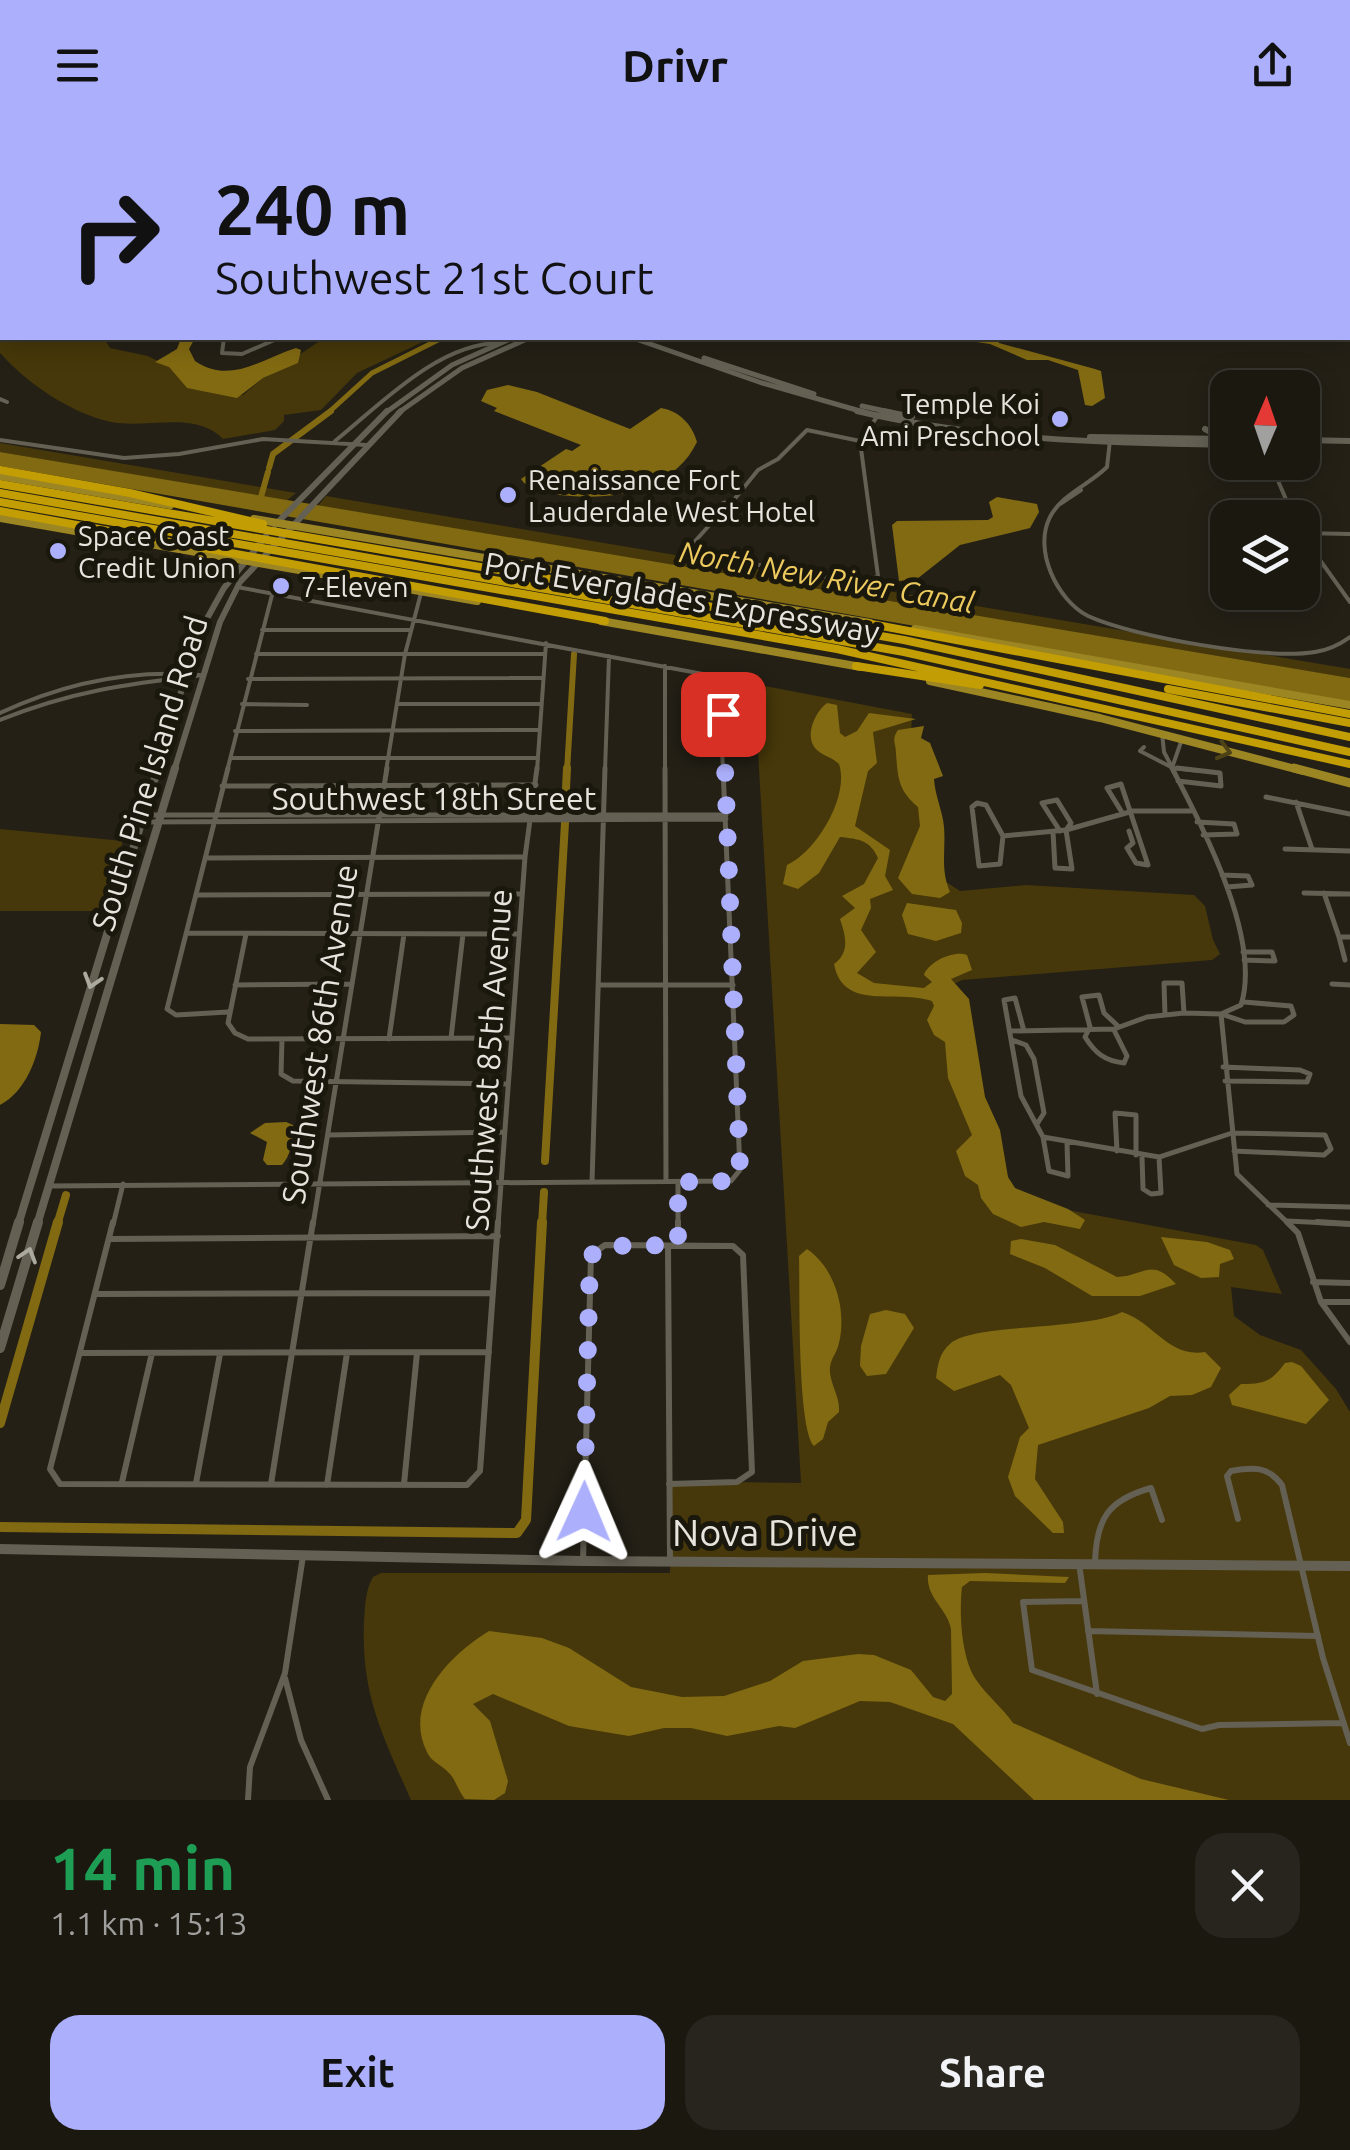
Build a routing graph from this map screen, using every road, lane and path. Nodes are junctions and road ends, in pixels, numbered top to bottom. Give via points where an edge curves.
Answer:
1 (224, 340) edge
2 (274, 340) edge
3 (508, 340) edge
4 (525, 340) edge
5 (639, 340) edge
6 (654, 340) edge
7 (501, 343) junction
8 (430, 371) junction
9 (439, 374) junction
10 (449, 376) junction
11 (0, 399) edge
12 (8, 402) dead end
13 (879, 413) junction
14 (1194, 429) dead end
15 (1204, 429) dead end
16 (1210, 434) edge
17 (1182, 439) junction
18 (0, 440) edge
19 (337, 440) junction
20 (1110, 440) junction
21 (1210, 440) edge
22 (1210, 440) edge
23 (860, 441) junction
24 (354, 443) junction
25 (1320, 443) edge
26 (1350, 443) edge
27 (366, 445) junction
28 (0, 473) edge
29 (0, 484) edge
30 (0, 494) edge
31 (0, 502) edge
32 (2, 517) edge
33 (242, 517) junction
34 (278, 520) junction
35 (296, 523) junction
36 (234, 530) junction
37 (1320, 534) edge
38 (1350, 534) edge
39 (322, 535) junction
40 (212, 552) junction
41 (1320, 560) edge
42 (244, 561) junction
43 (256, 562) junction
44 (299, 563) junction
45 (236, 587) junction
46 (421, 593) junction
47 (272, 594) junction
48 (1350, 602) edge
49 (210, 609) junction
50 (412, 619) junction
51 (220, 622) junction
52 (605, 622) junction
53 (866, 622) junction
54 (262, 630) junction
55 (410, 630) junction
56 (1350, 637) edge
57 (546, 643) junction
58 (256, 654) junction
59 (405, 654) junction
60 (544, 654) junction
61 (980, 654) junction
62 (609, 656) junction
63 (666, 666) junction
64 (856, 666) junction
65 (203, 675) junction
66 (186, 676) junction
67 (248, 678) junction
68 (543, 678) junction
69 (401, 679) junction
70 (242, 704) junction
71 (398, 704) junction
72 (542, 704) junction
73 (307, 705) dead end
74 (1350, 705) edge
75 (1350, 714) edge
76 (0, 716) edge
77 (1162, 721) junction
78 (1350, 723) edge
79 (540, 730) junction
80 (236, 731) junction
81 (394, 731) junction
82 (1162, 734) junction
83 (1350, 737) edge
84 (1182, 739) junction
85 (1144, 747) dead end
86 (1350, 752) edge
87 (229, 758) junction
88 (390, 758) junction
89 (538, 758) junction
90 (1350, 764) edge
91 (1173, 768) junction
92 (1178, 782) junction
93 (1350, 783) edge
94 (536, 785) junction
95 (222, 786) junction
96 (385, 786) junction
97 (1266, 796) dead end
98 (1296, 802) junction
99 (1133, 811) junction
100 (1191, 811) junction
101 (1122, 814) junction
102 (1350, 814) edge
103 (726, 817) junction
104 (143, 818) junction
105 (160, 818) junction
106 (215, 818) junction
107 (379, 818) junction
108 (532, 818) junction
109 (604, 818) junction
110 (666, 818) junction
111 (1197, 822) junction
112 (1060, 831) junction
113 (1129, 831) dead end
114 (1203, 835) junction
115 (1002, 836) junction
116 (1285, 849) dead end
117 (1312, 849) junction
118 (1350, 851) edge
119 (373, 857) junction
120 (524, 857) junction
121 (207, 858) junction
122 (1222, 875) junction
123 (1228, 887) junction
124 (1304, 893) dead end
125 (1324, 893) junction
126 (367, 894) junction
127 (522, 894) junction
128 (1350, 894) edge
129 (198, 895) junction
130 (188, 933) junction
131 (246, 934) junction
132 (360, 934) junction
133 (404, 934) junction
134 (463, 934) junction
135 (519, 934) junction
136 (1339, 936) junction
137 (1350, 937) edge
138 (1243, 952) junction
139 (1244, 960) junction
140 (1345, 960) dead end
141 (235, 984) junction
142 (351, 984) junction
143 (666, 984) junction
144 (732, 984) junction
145 (1332, 984) dead end
146 (600, 985) junction
147 (1350, 985) edge
148 (1244, 1002) junction
149 (228, 1012) junction
150 (1184, 1014) junction
151 (1221, 1014) junction
152 (1166, 1015) junction
153 (1090, 1027) junction
154 (1116, 1028) junction
155 (1024, 1031) junction
156 (1010, 1032) junction
157 (451, 1038) junction
158 (512, 1038) junction
159 (282, 1039) junction
160 (343, 1039) junction
161 (389, 1039) junction
162 (1012, 1040) junction
163 (1223, 1068) junction
164 (1225, 1081) junction
165 (336, 1083) junction
166 (508, 1084) junction
167 (1036, 1124) junction
168 (504, 1132) junction
169 (1232, 1133) junction
170 (328, 1134) junction
171 (1044, 1137) junction
172 (1067, 1142) junction
173 (1117, 1151) junction
174 (1234, 1151) junction
175 (1139, 1155) junction
176 (1159, 1157) junction
177 (592, 1182) junction
178 (666, 1182) junction
179 (678, 1182) junction
180 (500, 1183) junction
181 (123, 1184) junction
182 (320, 1184) junction
183 (48, 1186) junction
184 (1268, 1205) junction
185 (1350, 1207) edge
186 (1288, 1221) junction
187 (1350, 1224) edge
188 (498, 1236) junction
189 (311, 1238) junction
190 (111, 1239) junction
191 (678, 1245) junction
192 (668, 1246) junction
193 (1314, 1282) junction
194 (1350, 1283) edge
195 (0, 1284) edge
196 (302, 1292) junction
197 (494, 1293) junction
198 (96, 1294) junction
199 (1320, 1302) junction
200 (1350, 1302) edge
201 (1350, 1342) edge
202 (0, 1348) edge
203 (292, 1352) junction
204 (348, 1352) junction
205 (489, 1352) junction
206 (82, 1353) junction
207 (152, 1353) junction
208 (417, 1353) junction
209 (220, 1354) junction
210 (122, 1483) junction
211 (196, 1484) junction
212 (271, 1484) junction
213 (326, 1484) junction
214 (669, 1484) junction
215 (404, 1485) junction
216 (1238, 1519) dead end
217 (1162, 1520) dead end
218 (0, 1548) edge
219 (303, 1556) junction
220 (583, 1561) junction
221 (670, 1561) junction
222 (1079, 1563) junction
223 (1095, 1564) junction
224 (1300, 1565) junction
225 (1350, 1566) edge
226 (1084, 1601) junction
227 (1088, 1631) junction
228 (1318, 1636) junction
229 (285, 1675) junction
230 (1097, 1694) junction
231 (1342, 1723) junction
232 (1350, 1743) edge
233 (248, 1800) edge
234 (328, 1800) edge

1 - 2 street via 222,352 233,356
3 - 7 main road, South Pine Island Road
4 - 10 main road, South Pine Island Road
5 - 13 main road via 768,386
6 - 13 main road
7 - 8 street via 476,345
7 - 9 main road, South Pine Island Road
8 - 9 street
8 - 19 street
9 - 10 street
9 - 24 main road, South Pine Island Road via 390,407
10 - 27 main road, South Pine Island Road via 401,409
11 - 12 street
13 - 20 main road
13 - 23 street
14 - 17 main road
15 - 16 main road
17 - 20 main road
17 - 22 main road
18 - 19 street via 124,458 282,438
19 - 24 street
20 - 21 main road
20 - 56 street via 1107,467 1048,518 1044,542 1056,585 1082,612 1132,629 1272,652 1326,650
23 - 23 street via 878,576 809,576 688,550 714,512 807,430
24 - 27 street
24 - 34 main road, South Pine Island Road
25 - 26 main road
27 - 35 main road, South Pine Island Road
28 - 33 main road
28 - 39 highway
29 - 36 highway, Port Everglades Expressway
30 - 36 highway
31 - 44 highway, Port Everglades Expressway via 226,542
32 - 40 highway
33 - 34 main road
33 - 40 main road via 251,538 236,551
34 - 35 main road
34 - 42 main road, South Pine Island Road
35 - 39 main road
35 - 43 main road, South Pine Island Road
36 - 39 highway, Port Everglades Expressway
36 - 86 highway via 951,661
37 - 38 street
39 - 44 main road via 292,544 284,560
39 - 53 main road
39 - 61 highway, Port Everglades Expressway
40 - 42 main road
40 - 44 highway
41 - 48 street
42 - 43 main road
42 - 49 main road, South Pine Island Road
43 - 44 main road
43 - 45 main road, South Pine Island Road
44 - 46 main road
44 - 52 highway
44 - 77 highway, Port Everglades Expressway via 838,649
45 - 47 street
45 - 51 main road, South Pine Island Road
46 - 50 street, Southwest 86th Avenue
46 - 52 main road
47 - 50 street
47 - 54 street
49 - 51 main road
49 - 66 main road, South Pine Island Road
50 - 55 street, Southwest 86th Avenue
50 - 57 street
51 - 65 main road, South Pine Island Road
52 - 64 main road
53 - 74 main road
53 - 75 highway
54 - 55 street
54 - 58 street
55 - 59 street, Southwest 86th Avenue
57 - 60 street, Southwest 85th Avenue
57 - 62 street
58 - 59 street
58 - 67 street
59 - 60 street
59 - 69 street, Southwest 86th Avenue
60 - 68 street, Southwest 85th Avenue
61 - 78 highway
61 - 83 highway, Port Everglades Expressway
62 - 63 street
62 - 109 street
63 - 103 street via 719,677
63 - 110 street
64 - 77 highway
64 - 82 main road
65 - 66 street
65 - 105 main road, South Pine Island Road
66 - 76 street via 97,688
66 - 104 main road, South Pine Island Road
67 - 69 street
67 - 70 street
68 - 69 street
68 - 72 street, Southwest 85th Avenue
69 - 71 street, Southwest 86th Avenue
70 - 73 street
70 - 80 street
71 - 72 street
71 - 81 street, Southwest 86th Avenue
72 - 79 street, Southwest 85th Avenue
77 - 90 highway, Port Everglades Expressway
79 - 81 street
79 - 89 street, Southwest 85th Avenue
80 - 81 street
80 - 87 street
81 - 88 street, Southwest 86th Avenue
82 - 84 main road
82 - 91 street
84 - 91 street
84 -> 93 main road
85 - 91 street
87 - 88 street
87 - 95 street
88 - 89 street
88 - 96 street, Southwest 86th Avenue
89 - 94 street, Southwest 85th Avenue
91 - 92 street
91 - 92 street via 1220,773 1221,786
92 - 100 street
94 - 96 street
94 - 108 street, Southwest 85th Avenue
95 - 96 street
95 - 106 street
96 - 107 street, Southwest 86th Avenue
97 - 98 street
98 - 102 street
98 - 117 street
99 - 100 street
99 - 101 street
99 - 101 street via 1120,784 1107,788
99 - 113 street via 1148,865 1136,863
100 - 111 street
101 - 112 street
103 - 110 street, Southwest 18th Street
103 - 144 street
104 - 105 street, Southwest 18th Street
104 -> 195 main road, South Pine Island Road
105 - 106 street, Southwest 18th Street
105 - 183 main road, South Pine Island Road
106 - 107 street, Southwest 18th Street
106 - 121 street
107 - 108 street, Southwest 18th Street
107 - 119 street, Southwest 86th Avenue
108 - 109 street, Southwest 18th Street
108 - 120 street, Southwest 85th Avenue
109 - 110 street, Southwest 18th Street
109 - 146 street
110 - 143 street
111 - 114 street
111 - 114 street via 1234,824 1237,834
112 - 112 street via 1042,804 1057,800 1071,824
112 - 112 street via 1072,869 1055,868
112 - 115 street
114 - 122 street
115 - 115 street via 1000,864 979,866 979,820 972,807 986,805
116 - 117 street
117 - 118 street
119 - 120 street
119 - 121 street
119 - 126 street, Southwest 86th Avenue
120 - 127 street, Southwest 85th Avenue
121 - 129 street
122 - 123 street
122 - 123 street via 1248,876 1252,885
123 - 138 street
124 - 125 street
125 - 128 street
125 - 136 street
126 - 127 street
126 - 129 street
126 - 132 street, Southwest 86th Avenue
127 - 135 street, Southwest 85th Avenue
129 - 130 street
130 - 131 street
130 - 149 street via 170,1014
131 - 132 street
131 - 141 street
132 - 133 street
132 - 142 street, Southwest 86th Avenue
133 - 134 street
133 - 161 street
134 - 135 street
134 - 157 street
135 - 158 street, Southwest 85th Avenue
136 - 137 street
136 - 140 street
138 - 139 street
138 - 139 street via 1272,952 1275,961
139 - 148 street
141 - 142 street
141 - 149 street
142 - 160 street, Southwest 86th Avenue
143 - 144 street
143 - 146 street
143 - 178 street
144 - 179 street via 740,1170 731,1181
145 - 147 street
146 - 177 street
148 - 151 street
148 - 151 street via 1291,1006 1294,1015 1284,1022 1245,1022
149 - 159 street via 235,1033
150 - 151 street
150 - 152 street
150 - 152 street via 1182,983 1174,982 1164,983
151 - 163 street
152 - 154 street
153 - 154 street
153 - 154 street via 1082,997 1088,994 1099,995
153 - 154 street via 1085,1037 1094,1053 1104,1062 1124,1063
153 - 155 street
155 - 156 street
155 - 156 street via 1015,998 1004,1000
156 - 162 street
157 - 158 street
157 - 161 street
158 - 166 street, Southwest 85th Avenue
159 - 160 street
159 - 165 street via 281,1074 293,1082
160 - 161 street
160 - 165 street, Southwest 86th Avenue
162 - 167 street via 1022,1096
162 - 167 street via 1026,1045 1034,1059 1044,1113
163 - 164 street
163 - 164 street via 1310,1074 1307,1082
164 - 169 street
165 - 166 street
165 - 170 street, Southwest 86th Avenue
166 - 168 street, Southwest 85th Avenue
167 - 171 street
168 - 170 street
168 - 180 street, Southwest 85th Avenue
169 - 174 street
169 - 174 street via 1325,1135 1331,1150
169 - 176 street
170 - 182 street, Southwest 86th Avenue
171 - 172 street
171 - 172 street via 1049,1171 1068,1176
172 - 173 street
173 - 175 street
173 - 175 street via 1115,1114 1136,1115
174 - 184 street via 1237,1174
175 - 176 street
175 - 176 street via 1143,1188 1151,1194 1160,1193
177 - 178 street
177 - 180 street
178 - 179 street
179 - 191 street
180 - 182 street
180 - 188 street, Southwest 85th Avenue
181 - 182 street
181 - 183 street
181 - 190 street
182 - 189 street, Southwest 86th Avenue
202 -> 183 main road, South Pine Island Road
184 - 185 street
184 - 186 street
186 - 187 street
186 - 193 street
188 - 189 street
188 - 197 street, Southwest 85th Avenue
189 - 190 street
189 - 196 street, Southwest 86th Avenue
190 - 198 street
191 - 192 street
191 - 214 street via 739,1248 743,1255 752,1472 737,1482
192 - 214 street
192 - 220 street via 596,1249 590,1256
193 - 194 street
193 - 199 street
196 - 197 street
196 - 198 street
196 - 203 street, Southwest 86th Avenue
197 - 205 street, Southwest 85th Avenue
198 - 206 street
199 - 200 street
199 - 201 street
203 - 204 street
203 - 209 street
203 - 212 street, Southwest 86th Avenue
204 - 208 street
204 - 213 street
205 - 208 street
205 - 215 street, Southwest 85th Avenue via 480,1471 466,1485
206 - 207 street
206 - 210 street via 50,1469 53,1479
207 - 209 street
207 - 210 street
208 - 215 street
209 - 211 street
210 - 211 street
211 - 212 street
212 - 213 street
213 - 215 street
214 - 221 street
216 - 224 street via 1227,1476 1266,1468 1282,1485
217 - 223 street via 1151,1488 1111,1502 1094,1536
218 - 219 main road, Nova Drive
219 - 220 main road, Nova Drive
219 - 229 street
220 - 221 main road, Nova Drive
221 - 222 main road, Nova Drive
222 - 223 main road, Nova Drive
222 - 226 street
223 - 224 main road, Nova Drive
224 - 225 main road, Nova Drive
224 - 228 street
226 - 227 street
226 - 230 street via 1023,1602 1032,1670
227 - 228 street
227 - 230 street
228 - 231 street
229 - 233 street via 259,1739
229 - 234 street via 300,1740
230 - 231 street via 1202,1729
231 - 232 street

